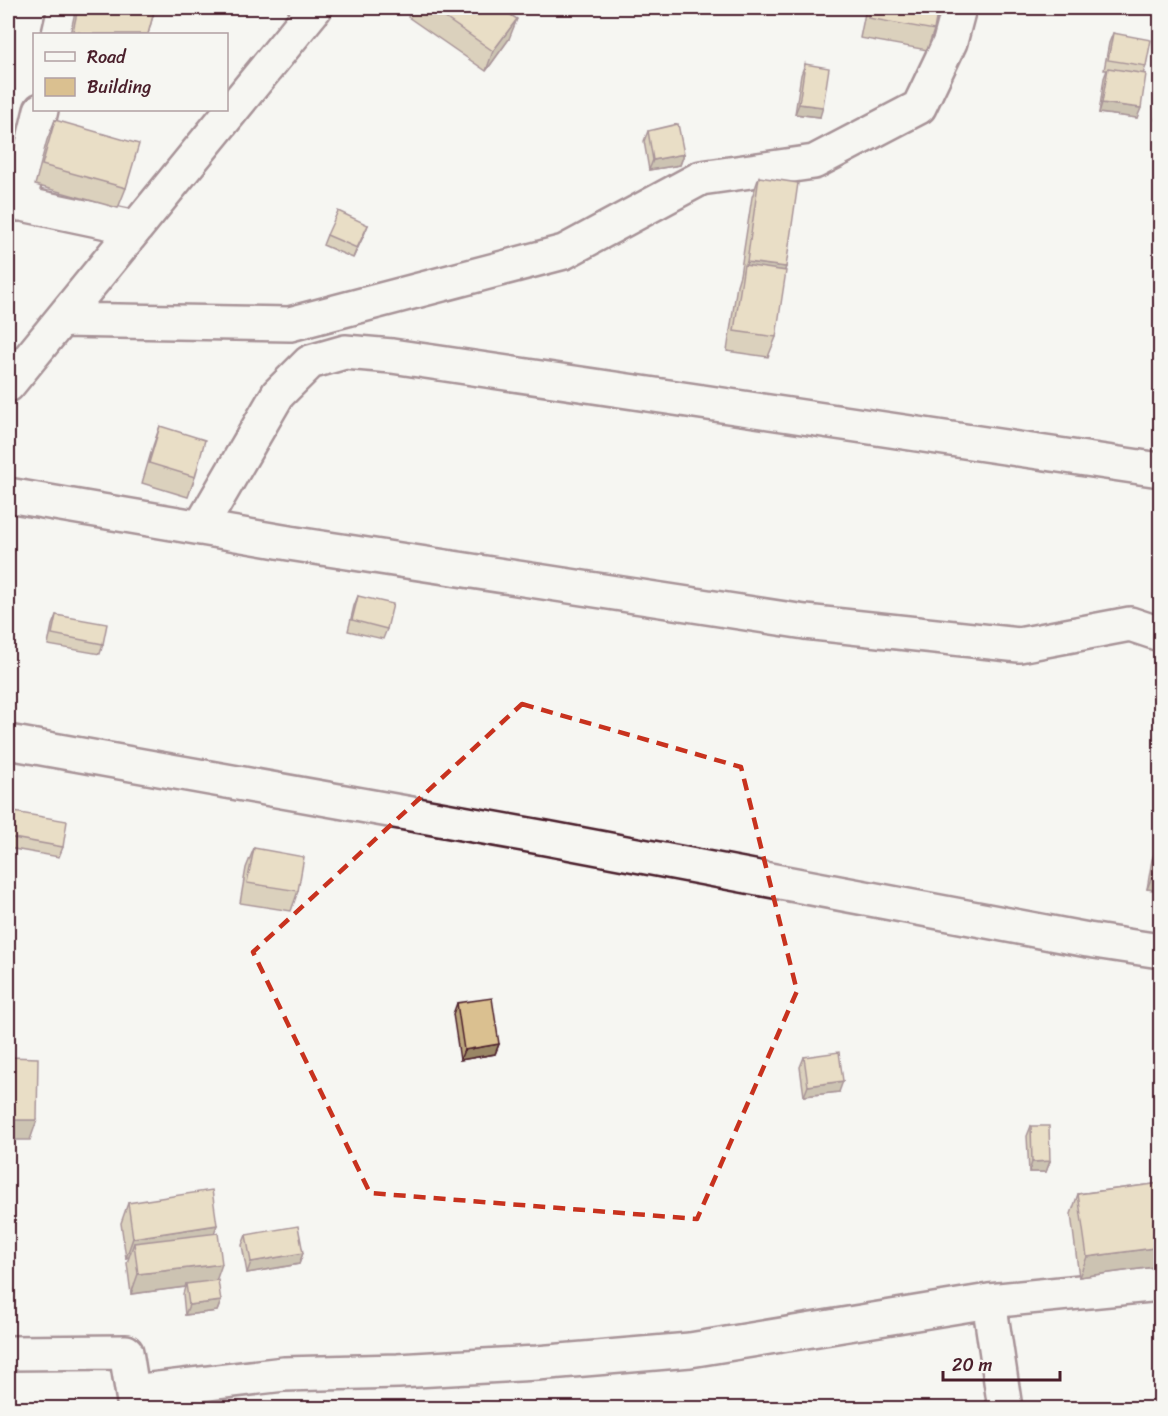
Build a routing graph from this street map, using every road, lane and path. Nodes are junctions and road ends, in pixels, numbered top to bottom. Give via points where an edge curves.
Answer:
1 (65, 8) edge
2 (315, 8) edge
3 (959, 8) edge
4 (59, 33) edge
5 (41, 111) edge
6 (13, 202) edge
7 (136, 228) junction
8 (61, 320) junction
9 (8, 386) edge
10 (1161, 470) edge
11 (8, 495) edge
12 (200, 528) junction
13 (1161, 634) edge
14 (8, 742) edge
15 (1161, 951) edge
16 (1161, 1284) edge
17 (990, 1301) junction
18 (8, 1353) edge
19 (134, 1400) edge
20 (1005, 1408) edge

1 - 4 street
2 - 7 street
3 - 8 street via 951,42 919,107 814,162 701,178 564,252 290,324
5 - 6 street
6 - 7 street
7 - 8 street
8 - 9 street
10 - 12 street via 345,352 310,362 278,394
11 - 12 street
12 - 13 street via 805,622 1019,645 1130,624
14 - 15 street
16 - 17 street
17 - 19 street via 690,1350 537,1363 284,1374
17 - 20 street
18 - 19 street via 126,1352

